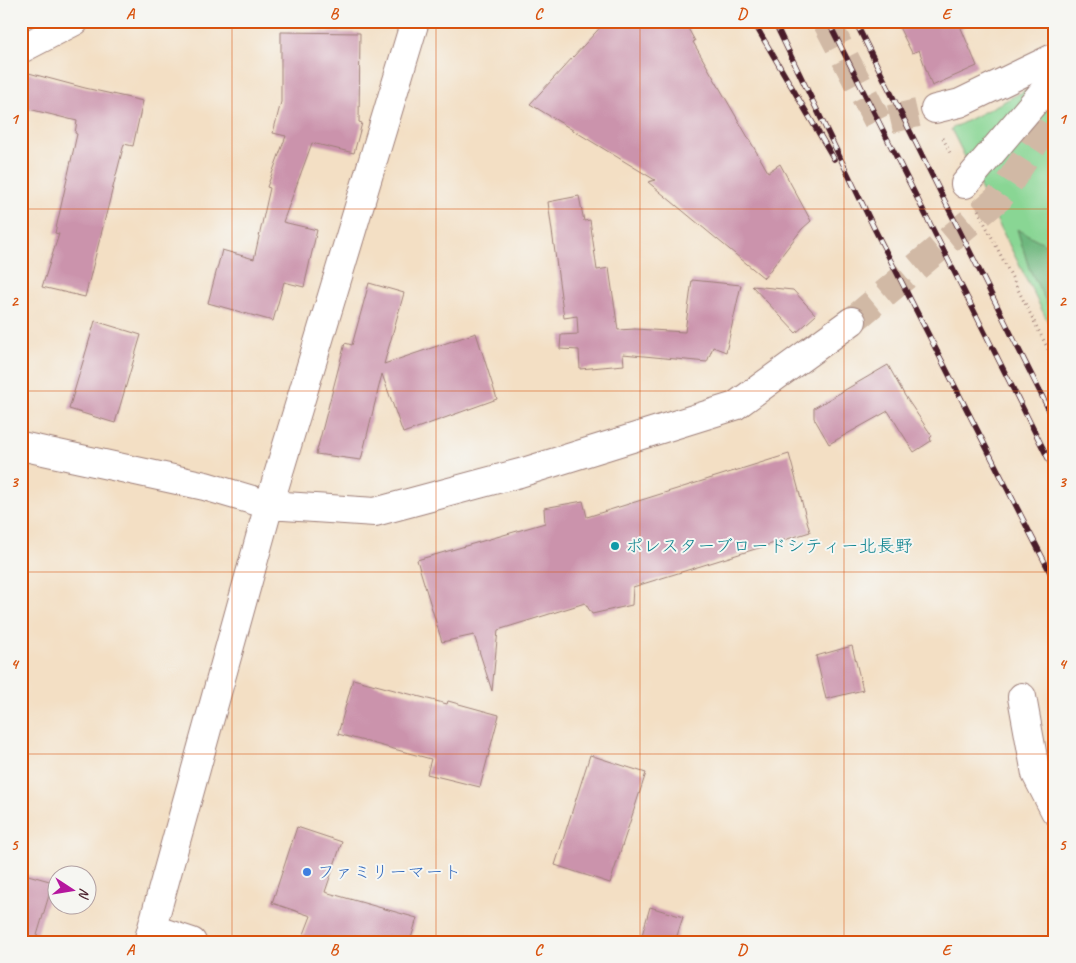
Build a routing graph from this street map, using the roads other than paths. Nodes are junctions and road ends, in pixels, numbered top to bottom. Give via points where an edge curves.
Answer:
1 (75, 21) edge
2 (415, 21) edge
3 (21, 49) edge
4 (1055, 57) edge
5 (1055, 87) edge
6 (934, 109) tunnel mouth
7 (965, 184) road end
8 (852, 321) tunnel mouth
9 (21, 446) edge
10 (269, 505) junction
11 (1022, 697) dead end
12 (1055, 811) edge
13 (150, 935) edge
14 (192, 942) edge

1 - 3 street
2 - 10 street
4 - 6 street via 960,103
5 - 7 street via 1043,92
8 - 10 street via 734,406 539,468 375,512
9 - 10 street via 205,486
10 - 13 street
11 - 12 street via 1036,774
13 - 14 street

